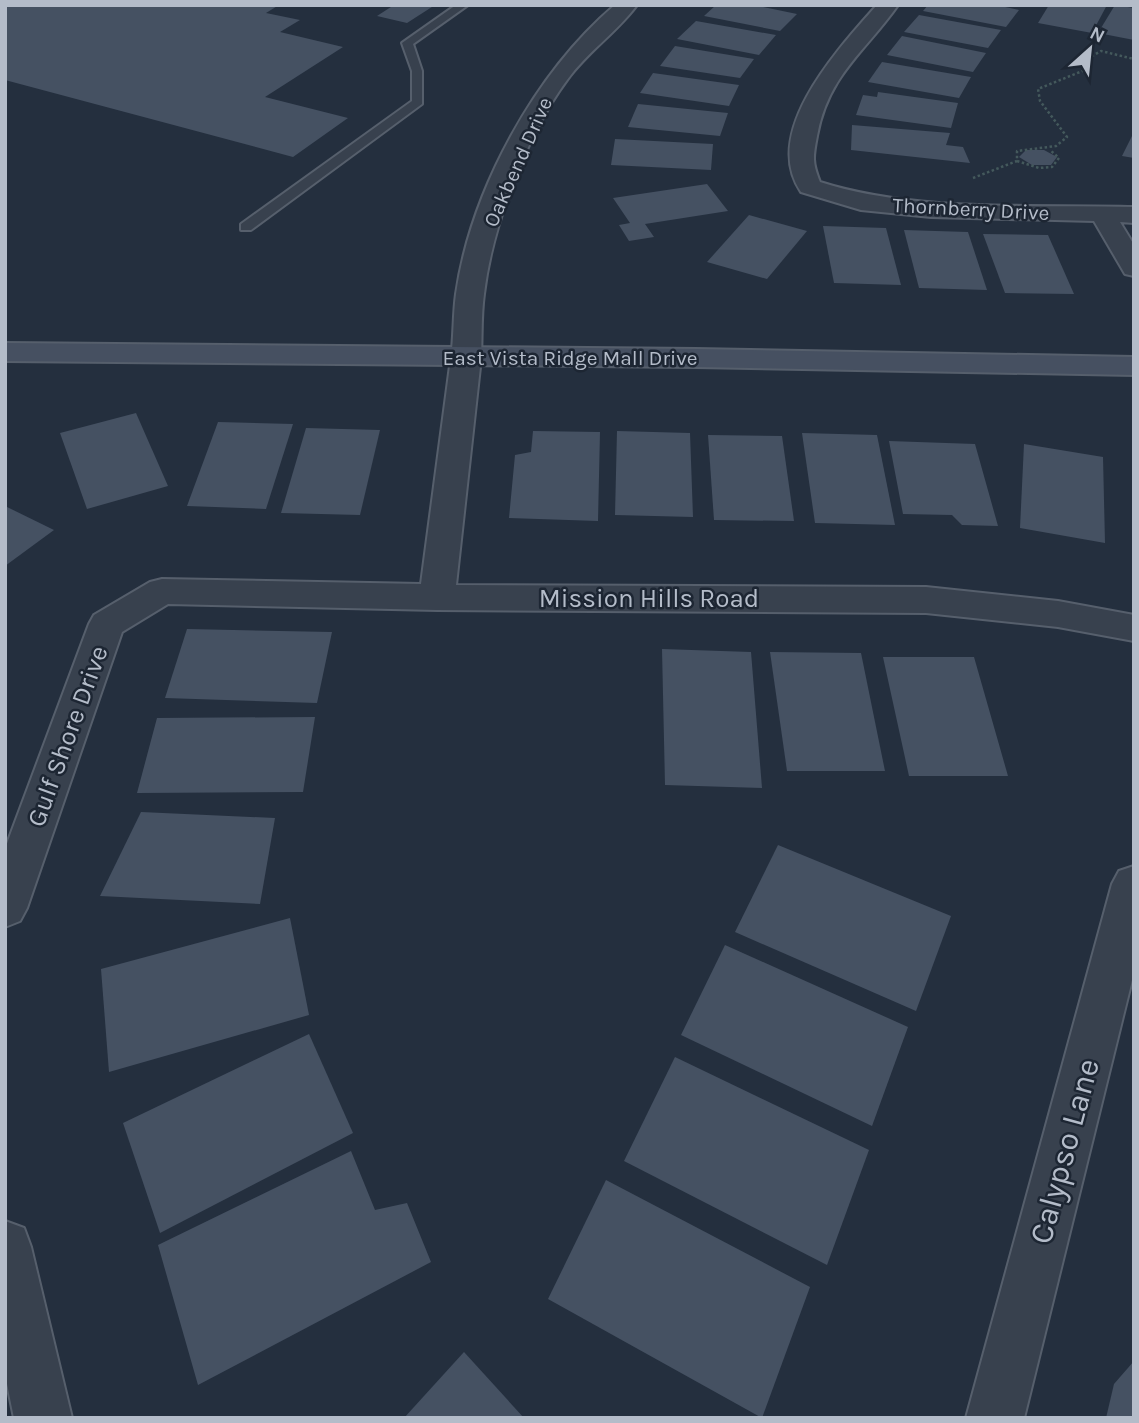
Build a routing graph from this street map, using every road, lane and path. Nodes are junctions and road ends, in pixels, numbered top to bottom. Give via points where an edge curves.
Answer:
1 (463, 5) edge
2 (627, 5) edge
3 (888, 5) edge
4 (1134, 59) edge
5 (1049, 150) junction
6 (1017, 161) junction
7 (969, 180) dead end
8 (1134, 215) edge
9 (1104, 216) junction
10 (246, 227) dead end
11 (1134, 268) edge
12 (5, 352) edge
13 (466, 358) junction
14 (1134, 366) edge
15 (162, 591) joint
16 (437, 597) junction
17 (1134, 628) edge
18 (1134, 884) edge
19 (5, 908) edge
20 (5, 1247) edge
21 (43, 1418) edge
22 (995, 1418) edge

1 - 10 lane via 407,43 417,71 418,102
2 - 13 street, Oakbend Drive via 556,79 528,130 488,222 471,293
3 - 9 street, Thornberry Drive via 820,89 800,163 810,187 861,203
4 - 5 path via 1098,50 1078,75 1038,89 1039,99 1067,137
5 - 6 path via 1025,148 1017,152
5 - 6 path via 1059,158 1052,167
6 - 7 path
8 - 9 street, Thornberry Drive
9 - 11 street
12 - 13 main road, East Vista Ridge Mall Drive
13 - 14 main road, East Vista Ridge Mall Drive
13 - 16 street, Oakbend Drive
15 - 16 street, Mission Hills Road
15 - 19 street, Gulf Shore Drive via 107,624
16 - 17 street, Mission Hills Road via 926,600 1058,614
18 - 22 street, Calypso Lane
20 - 21 street

